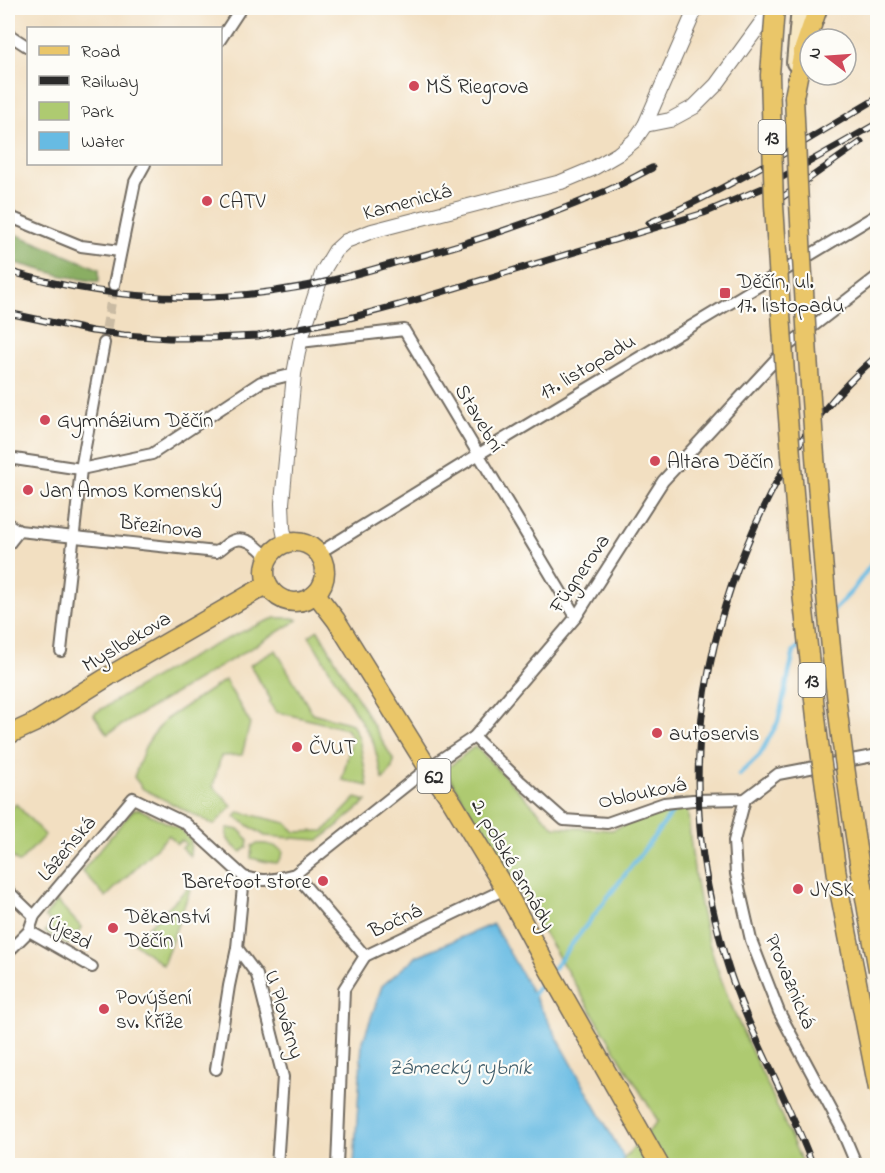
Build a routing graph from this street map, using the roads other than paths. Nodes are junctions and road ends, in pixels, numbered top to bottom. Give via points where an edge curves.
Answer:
1 (240, 8) edge
2 (696, 8) edge
3 (774, 8) edge
4 (800, 8) edge
5 (818, 8) edge
6 (8, 34) edge
7 (222, 37) edge
8 (27, 46) edge
9 (794, 97) junction
10 (645, 125) junction
11 (144, 165) edge
12 (878, 214) edge
13 (8, 216) edge
14 (120, 251) junction
15 (878, 276) edge
16 (114, 285) tunnel mouth
17 (300, 342) junction
18 (104, 343) tunnel mouth
19 (294, 374) junction
20 (479, 454) junction
21 (8, 458) edge
22 (81, 469) junction
23 (8, 524) edge
24 (20, 531) junction
25 (74, 536) junction
26 (286, 543) junction
27 (8, 545) edge
28 (318, 553) junction
29 (268, 558) junction
30 (268, 584) junction
31 (316, 594) junction
32 (576, 616) junction
33 (61, 651) dead end
34 (8, 735) edge
35 (474, 737) junction
36 (878, 755) edge
37 (428, 768) junction
38 (745, 799) junction
39 (296, 874) junction
40 (244, 877) junction
41 (505, 889) junction
42 (8, 891) edge
43 (34, 916) junction
44 (29, 931) junction
45 (237, 948) junction
46 (8, 952) edge
47 (365, 956) junction
48 (92, 968) dead end
49 (878, 970) edge
50 (216, 1069) dead end
51 (878, 1089) edge
52 (277, 1166) edge
53 (337, 1166) edge
54 (660, 1166) edge
55 (857, 1166) edge

1 - 7 street
2 - 10 street, Kamenická
3 - 10 street via 694,107 670,120
3 - 51 main road, 13, bridge via 770,75 774,204 802,593 838,890
4 - 9 main road
5 - 9 main road, 13 via 803,51
6 - 8 street
9 - 49 main road, 13, bridge via 825,586 840,735
10 - 17 street, Kamenická via 618,154 561,182 346,241 323,271
11 - 14 street via 135,182
12 - 20 street, 17. listopadu
13 - 14 street via 81,246
14 - 16 street
15 - 32 street, Fügnerova via 790,344 663,481
17 - 19 street, Kamenická
17 - 20 street, Stavební via 404,330
18 - 22 street
19 - 22 street via 261,382 152,454
19 - 26 street, Kamenická via 282,502
20 - 28 street, 17. listopadu
20 - 32 street, Stavební
21 - 22 street
22 - 25 street
23 - 24 street
24 - 25 street
24 - 27 street
25 - 29 street, Březinova via 216,552 241,539 260,548
25 - 33 street
26 - 28 main road via 309,545
26 - 29 main road
28 - 31 main road via 325,566 324,581
29 - 30 main road
30 - 31 main road via 276,595 289,601 303,601
30 - 34 main road, Myslbekova
31 - 37 main road, 2. polské armády / 62
32 - 35 street, Fügnerova
35 - 37 street, Fügnerova
35 - 38 street, Oblouková via 564,820 607,823 664,803
36 - 38 street via 778,774
37 - 39 street, Fügnerova
37 - 41 main road, 2. polské armády / 62
38 - 55 street, Provaznická via 734,841 736,874 751,940 779,1012
39 - 40 street via 272,881
39 - 47 street, Bočná
40 - 43 street, Lázeňská via 185,823 134,798
40 - 45 street
41 - 47 street, Bočná
41 - 54 main road, 2. polské armády / 62
42 - 43 street
43 - 44 street, Lázeňská
44 - 46 street, Lázeňská
44 - 48 street, Újezd
45 - 50 street
45 - 52 street, U Plovárny via 257,975 283,1077
47 - 53 street via 344,989

